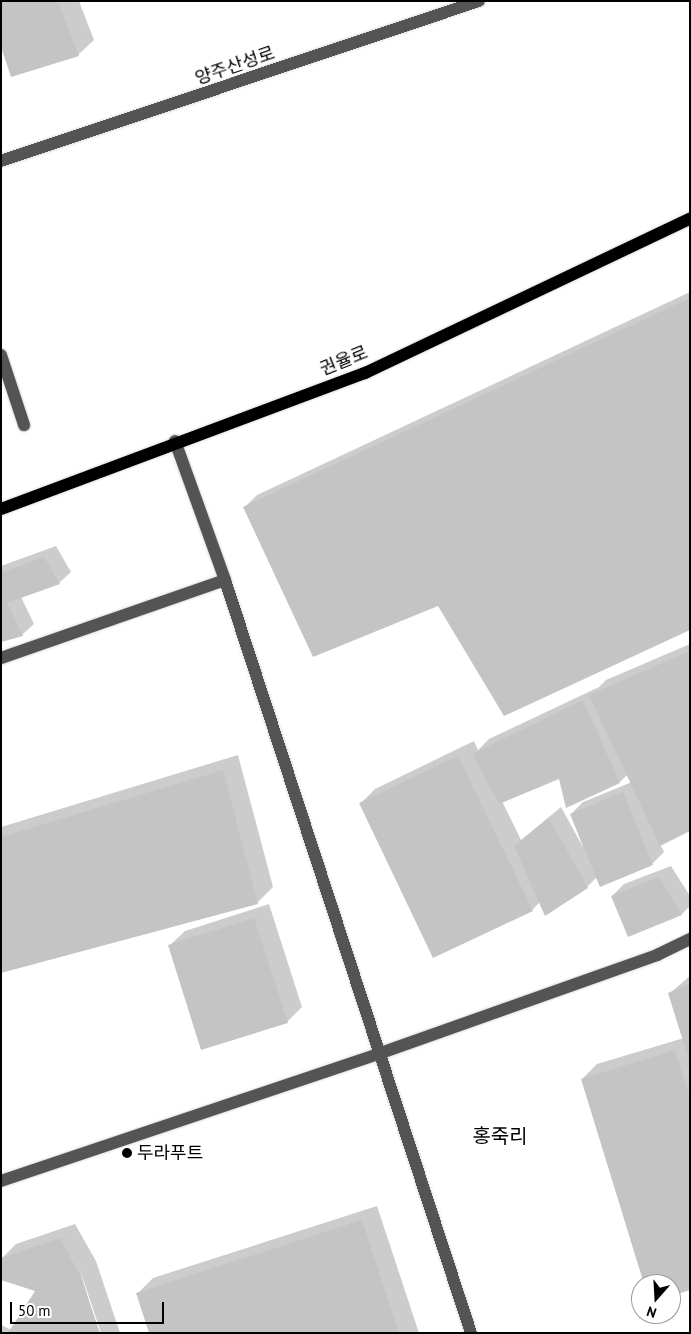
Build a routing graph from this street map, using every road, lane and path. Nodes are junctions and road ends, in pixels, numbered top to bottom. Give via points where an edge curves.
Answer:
1 (479, 1) edge
2 (1, 161) edge
3 (690, 219) edge
4 (1, 355) edge
5 (24, 425) dead end
6 (175, 441) junction
7 (1, 509) edge
8 (225, 580) junction
9 (1, 658) edge
10 (690, 939) edge
11 (378, 1054) junction
12 (1, 1181) edge
13 (471, 1333) edge

1 - 2 street, 양주산성로
3 - 6 main road, 권율로 via 365,373
4 - 5 street
6 - 7 main road, 권율로
6 - 8 street
8 - 9 street
8 - 11 street
10 - 11 street via 657,955
11 - 12 street
11 - 13 street

